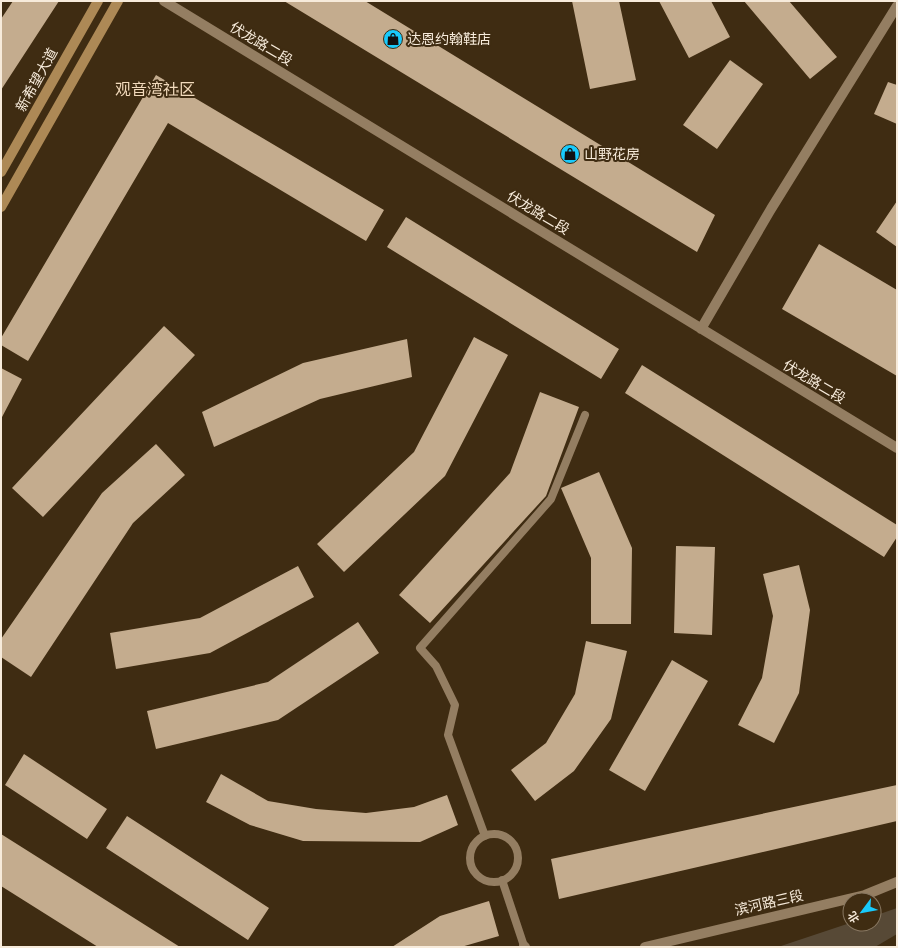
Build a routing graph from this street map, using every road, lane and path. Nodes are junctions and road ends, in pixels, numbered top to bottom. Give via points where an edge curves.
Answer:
1 (98, 1) edge
2 (118, 1) edge
3 (164, 1) edge
4 (897, 6) edge
5 (1, 172) edge
6 (1, 207) edge
7 (701, 329) junction
8 (585, 416) dead end
9 (897, 448) edge
10 (484, 836) junction
11 (502, 880) junction
12 (897, 882) edge
13 (524, 946) edge
14 (645, 947) edge

1 - 5 street, 新希望大道
2 - 6 street
3 - 7 street, 伏龙路二段
4 - 7 street via 771,209
7 - 9 street, 伏龙路二段
8 - 10 lane via 552,499 420,648 436,666 455,705 448,735
10 - 11 lane via 478,840 470,855 474,870 479,877 486,880
10 - 11 lane via 492,834 507,837 516,849 518,856 514,871
11 - 13 lane
12 - 14 street, 滨河路三段 via 865,894

